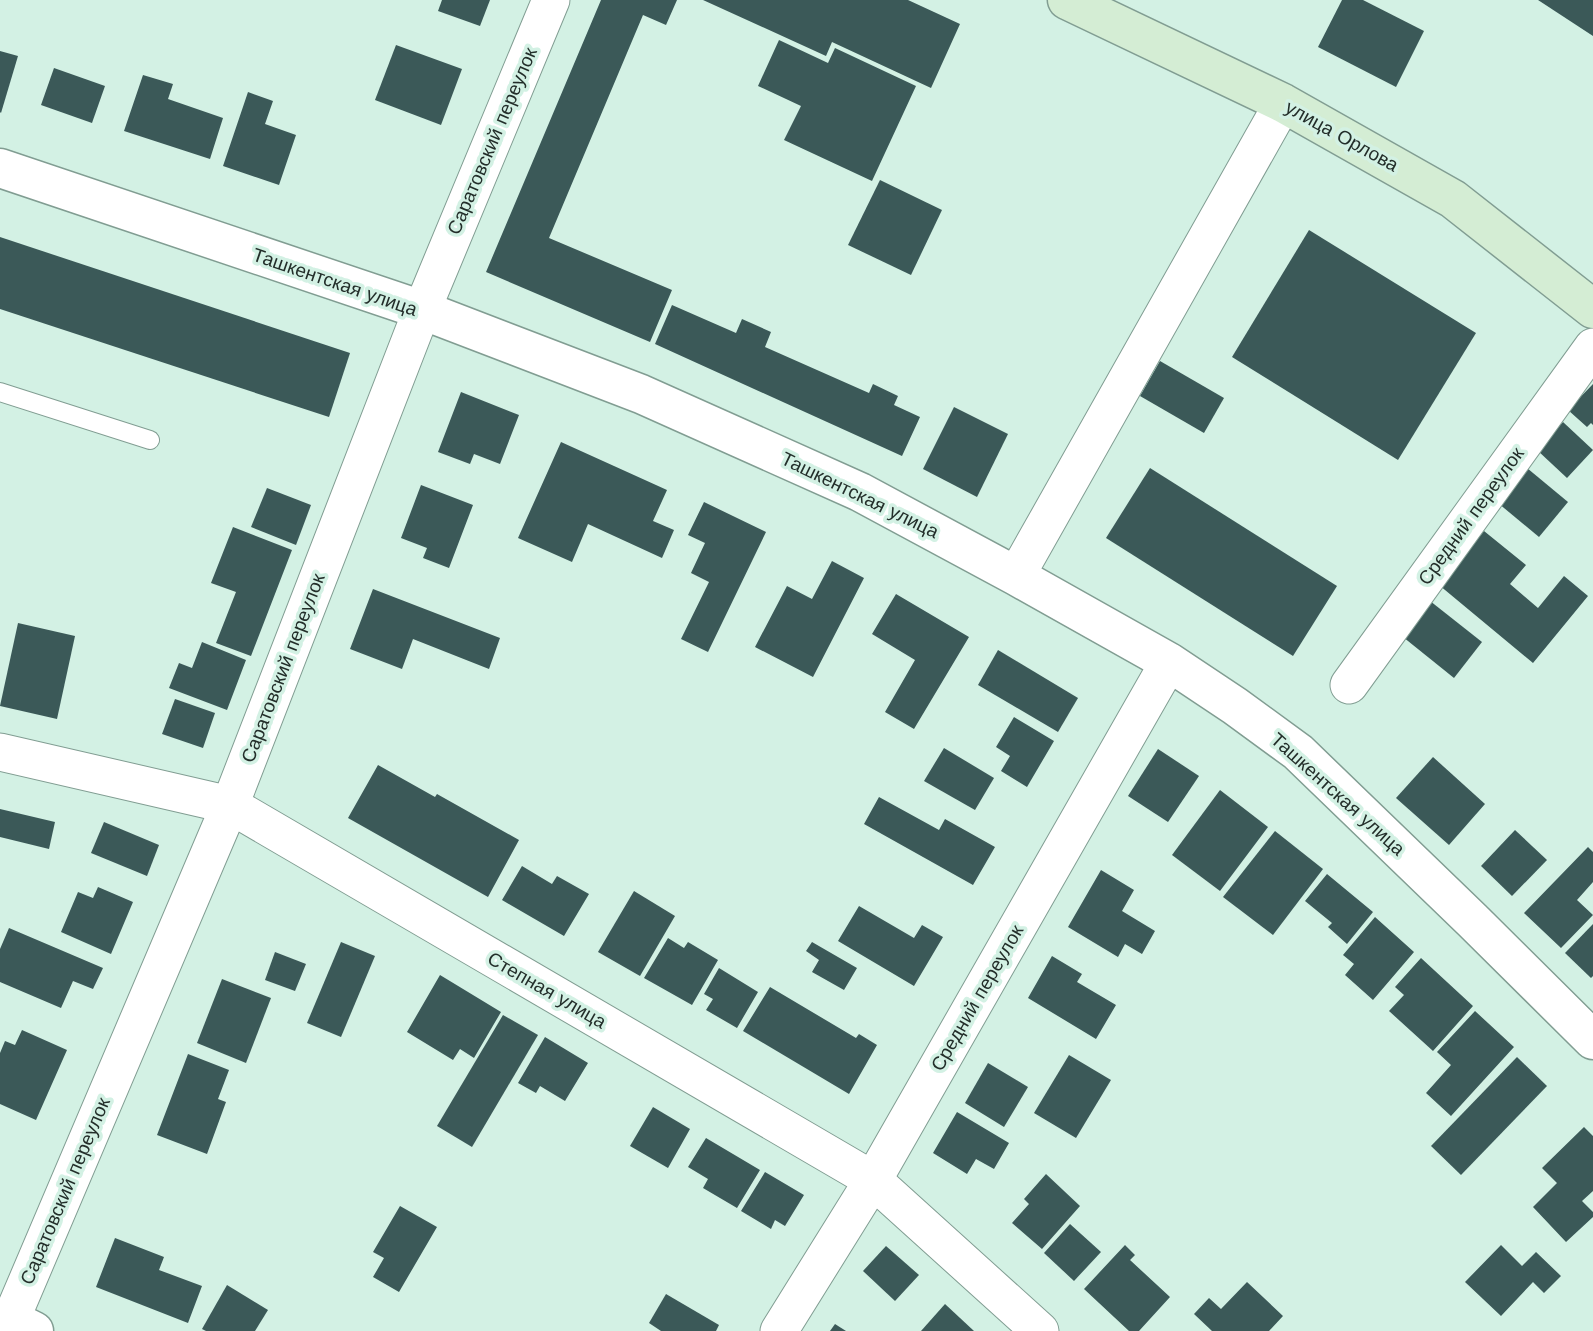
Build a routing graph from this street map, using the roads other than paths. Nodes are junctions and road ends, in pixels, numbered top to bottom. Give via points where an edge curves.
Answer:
1 (551, 0) edge
2 (1067, 0) edge
3 (1283, 103) junction
4 (0, 168) edge
5 (1586, 298) edge
6 (422, 310) junction
7 (1593, 348) edge
8 (0, 392) edge
9 (150, 440) dead end
10 (1016, 576) junction
11 (1170, 662) junction
12 (1349, 685) dead end
13 (0, 752) edge
14 (230, 805) junction
15 (1593, 1040) edge
16 (873, 1180) junction
17 (13, 1325) edge
18 (779, 1331) edge
19 (1040, 1331) edge

1 - 6 street, Саратовский переулок
2 - 3 main road, улица Орлова
3 - 5 main road, улица Орлова via 1454,199
3 - 10 street
4 - 6 street, Ташкентская улица
6 - 10 street, Ташкентская улица via 690,415 860,492
6 - 14 street, Саратовский переулок
7 - 12 street, Средний переулок
8 - 9 lane
10 - 11 street, Ташкентская улица
11 - 15 street, Ташкентская улица via 1298,752
11 - 16 street, Средний переулок
13 - 14 street, Степная улица
14 - 16 street, Степная улица
14 - 17 street, Саратовский переулок
16 - 18 street, Средний переулок
16 - 19 street, Степная улица

